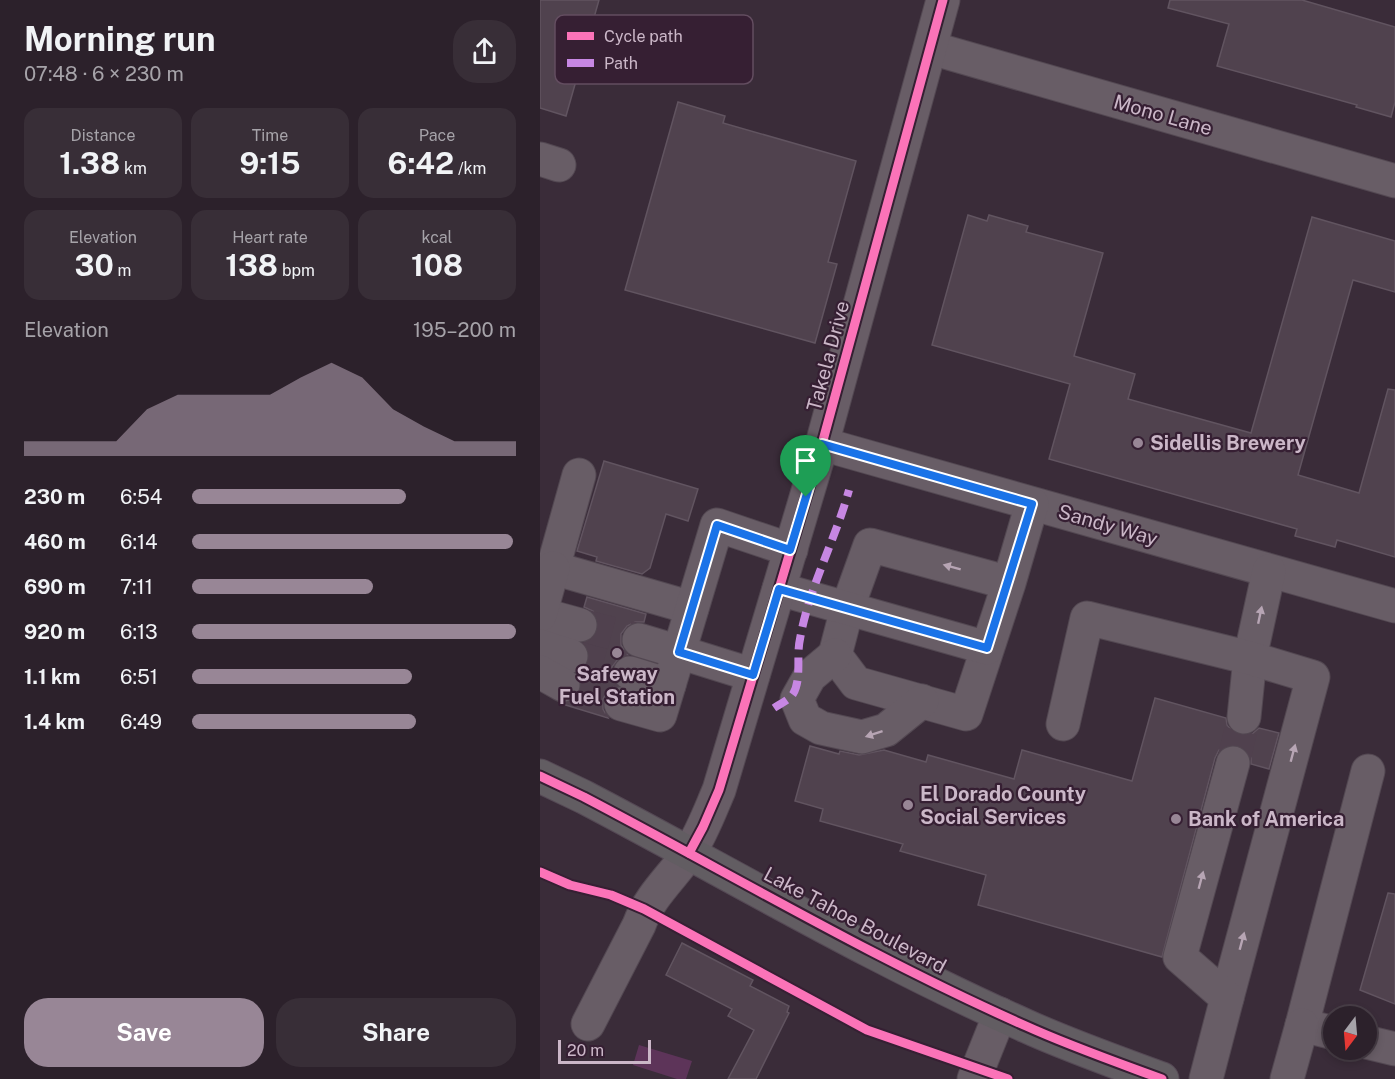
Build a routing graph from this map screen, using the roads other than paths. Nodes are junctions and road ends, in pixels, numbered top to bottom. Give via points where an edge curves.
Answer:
1 (944, 0) edge
2 (931, 48) junction
3 (1395, 181) edge
4 (822, 444) junction
5 (579, 475) dead end
6 (1032, 504) junction
7 (790, 550) junction
8 (553, 568) junction
9 (1269, 571) junction
10 (1009, 583) junction
11 (779, 589) junction
12 (1395, 606) edge
13 (692, 608) junction
14 (847, 609) junction
15 (540, 615) edge
16 (580, 625) tunnel mouth
17 (639, 640) tunnel mouth
18 (540, 646) edge
19 (987, 648) junction
20 (679, 652) junction
21 (835, 655) junction
22 (1250, 658) junction
23 (558, 671) tunnel mouth
24 (630, 673) tunnel mouth
25 (753, 675) junction
26 (669, 685) junction
27 (922, 701) junction
28 (621, 704) tunnel mouth
29 (1244, 717) tunnel mouth
30 (1063, 724) dead end
31 (1233, 763) tunnel mouth
32 (1368, 771) dead end
33 (540, 776) edge
34 (688, 853) junction
35 (1227, 998) junction
36 (1000, 1014) junction
37 (588, 1024) dead end
38 (1302, 1025) junction
39 (1323, 1030) edge
40 (1377, 1045) edge
41 (1395, 1049) edge
42 (974, 1079) edge
43 (1162, 1079) edge
44 (1206, 1079) edge
45 (1287, 1079) edge

1 - 2 street, Takela Drive
2 - 3 street, Mono Lane
2 - 4 street, Takela Drive
4 - 6 street, Sandy Way
4 - 7 street, Takela Drive
5 - 8 street
6 - 9 street, Sandy Way
6 - 10 street
7 - 11 street, Takela Drive
7 - 13 street via 717,525
8 - 13 street
8 - 15 street
9 - 12 street, Sandy Way
22 -> 9 street
10 -> 14 street via 870,545
10 - 19 street
11 - 14 street
11 - 25 street, Takela Drive
13 - 20 street
14 - 19 street
14 - 21 street
15 - 16 street
17 - 20 street
18 - 23 street
19 - 27 street via 966,714
20 - 25 street
20 - 26 street
21 - 27 street via 856,683
27 -> 21 street via 886,730 862,737 821,728 805,719 797,699 810,676
22 - 29 street
22 - 30 street via 1087,618
35 -> 22 street via 1313,678
24 - 26 street
25 - 34 street, Takela Drive via 719,790
26 - 28 street via 660,715
35 -> 31 street via 1180,957
32 - 38 street
33 - 34 highway, Lake Tahoe Boulevard
34 - 36 highway, Lake Tahoe Boulevard
34 - 37 street, Takela Drive via 644,909
35 - 44 street
36 - 42 street
36 - 43 highway, Lake Tahoe Boulevard
38 - 39 street
38 - 45 street
40 - 41 street

